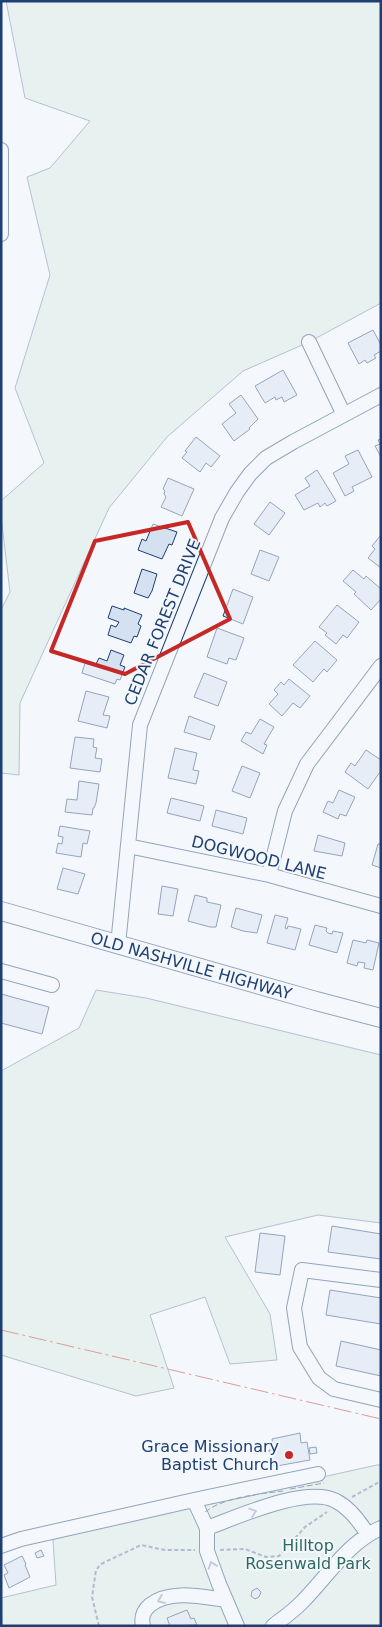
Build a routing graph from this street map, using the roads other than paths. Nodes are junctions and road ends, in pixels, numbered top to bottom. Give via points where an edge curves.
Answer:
1 (1, 150) edge
2 (1, 234) edge
3 (308, 342) dead end
4 (381, 395) edge
5 (344, 415) junction
6 (381, 666) edge
7 (128, 846) junction
8 (269, 874) junction
9 (381, 906) edge
10 (1, 911) edge
11 (118, 944) junction
12 (1, 970) edge
13 (52, 986) dead end
14 (381, 1018) edge
15 (381, 1280) edge
16 (381, 1400) edge
17 (318, 1474) dead end
18 (194, 1500) junction
19 (207, 1528) junction
20 (381, 1528) edge
21 (368, 1535) junction
22 (1, 1546) edge
23 (226, 1600) junction
24 (143, 1626) edge
25 (237, 1626) edge
26 (273, 1626) edge

1 - 2 street
3 - 5 street
4 - 5 street, CEDAR FOREST DRIVE
5 - 7 street, CEDAR FOREST DRIVE via 266,458 236,492 222,518 140,725
6 - 8 street via 306,764 285,811
7 - 8 street, DOGWOOD LANE
7 - 11 street, CEDAR FOREST DRIVE
8 - 9 street, DOGWOOD LANE
10 - 11 main road, OLD NASHVILLE HIGHWAY
11 - 14 main road, OLD NASHVILLE HIGHWAY
12 - 13 street
15 - 16 street via 302,1270 294,1308 300,1347 319,1378 334,1389
17 - 18 street
18 - 19 street
18 - 22 street
19 -> 21 street via 281,1502 314,1497 340,1504 358,1520
23 -> 19 street via 207,1551
20 - 21 street
21 - 26 street via 339,1559 302,1602
23 -> 24 street via 165,1597 148,1606 142,1618
23 - 25 street

